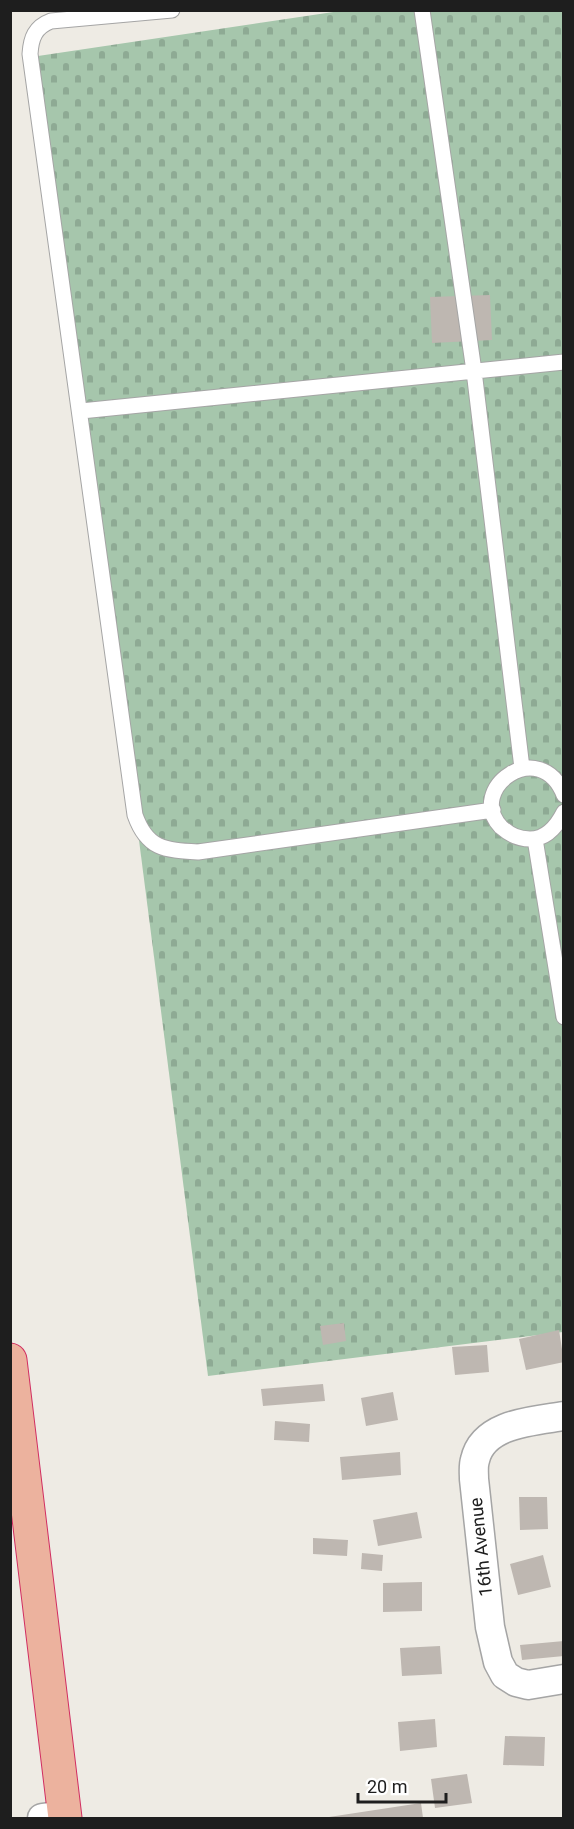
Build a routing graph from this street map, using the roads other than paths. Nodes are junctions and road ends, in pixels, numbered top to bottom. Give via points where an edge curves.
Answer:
1 (172, 10) edge
2 (422, 10) edge
3 (564, 362) edge
4 (474, 371) junction
5 (81, 411) junction
6 (522, 768) junction
7 (564, 795) edge
8 (493, 810) junction
9 (564, 812) edge
10 (535, 839) junction
11 (564, 1017) edge
12 (10, 1360) edge
13 (564, 1416) edge
14 (564, 1679) edge
15 (57, 1817) edge

1 - 5 lane via 51,21 38,30 31,43
2 - 4 lane
3 - 4 lane
4 - 5 lane
4 - 6 lane
5 - 8 lane via 135,815 146,838 162,848 198,852
6 - 7 lane via 549,774
6 - 8 lane via 499,783 493,796
8 - 10 lane via 508,833 521,839
9 - 10 lane via 548,834
10 - 11 lane
12 - 15 highway
13 - 14 street, 16th Avenue via 526,1422 495,1433 479,1449 474,1461 490,1627 498,1662 505,1675 516,1682 528,1685

